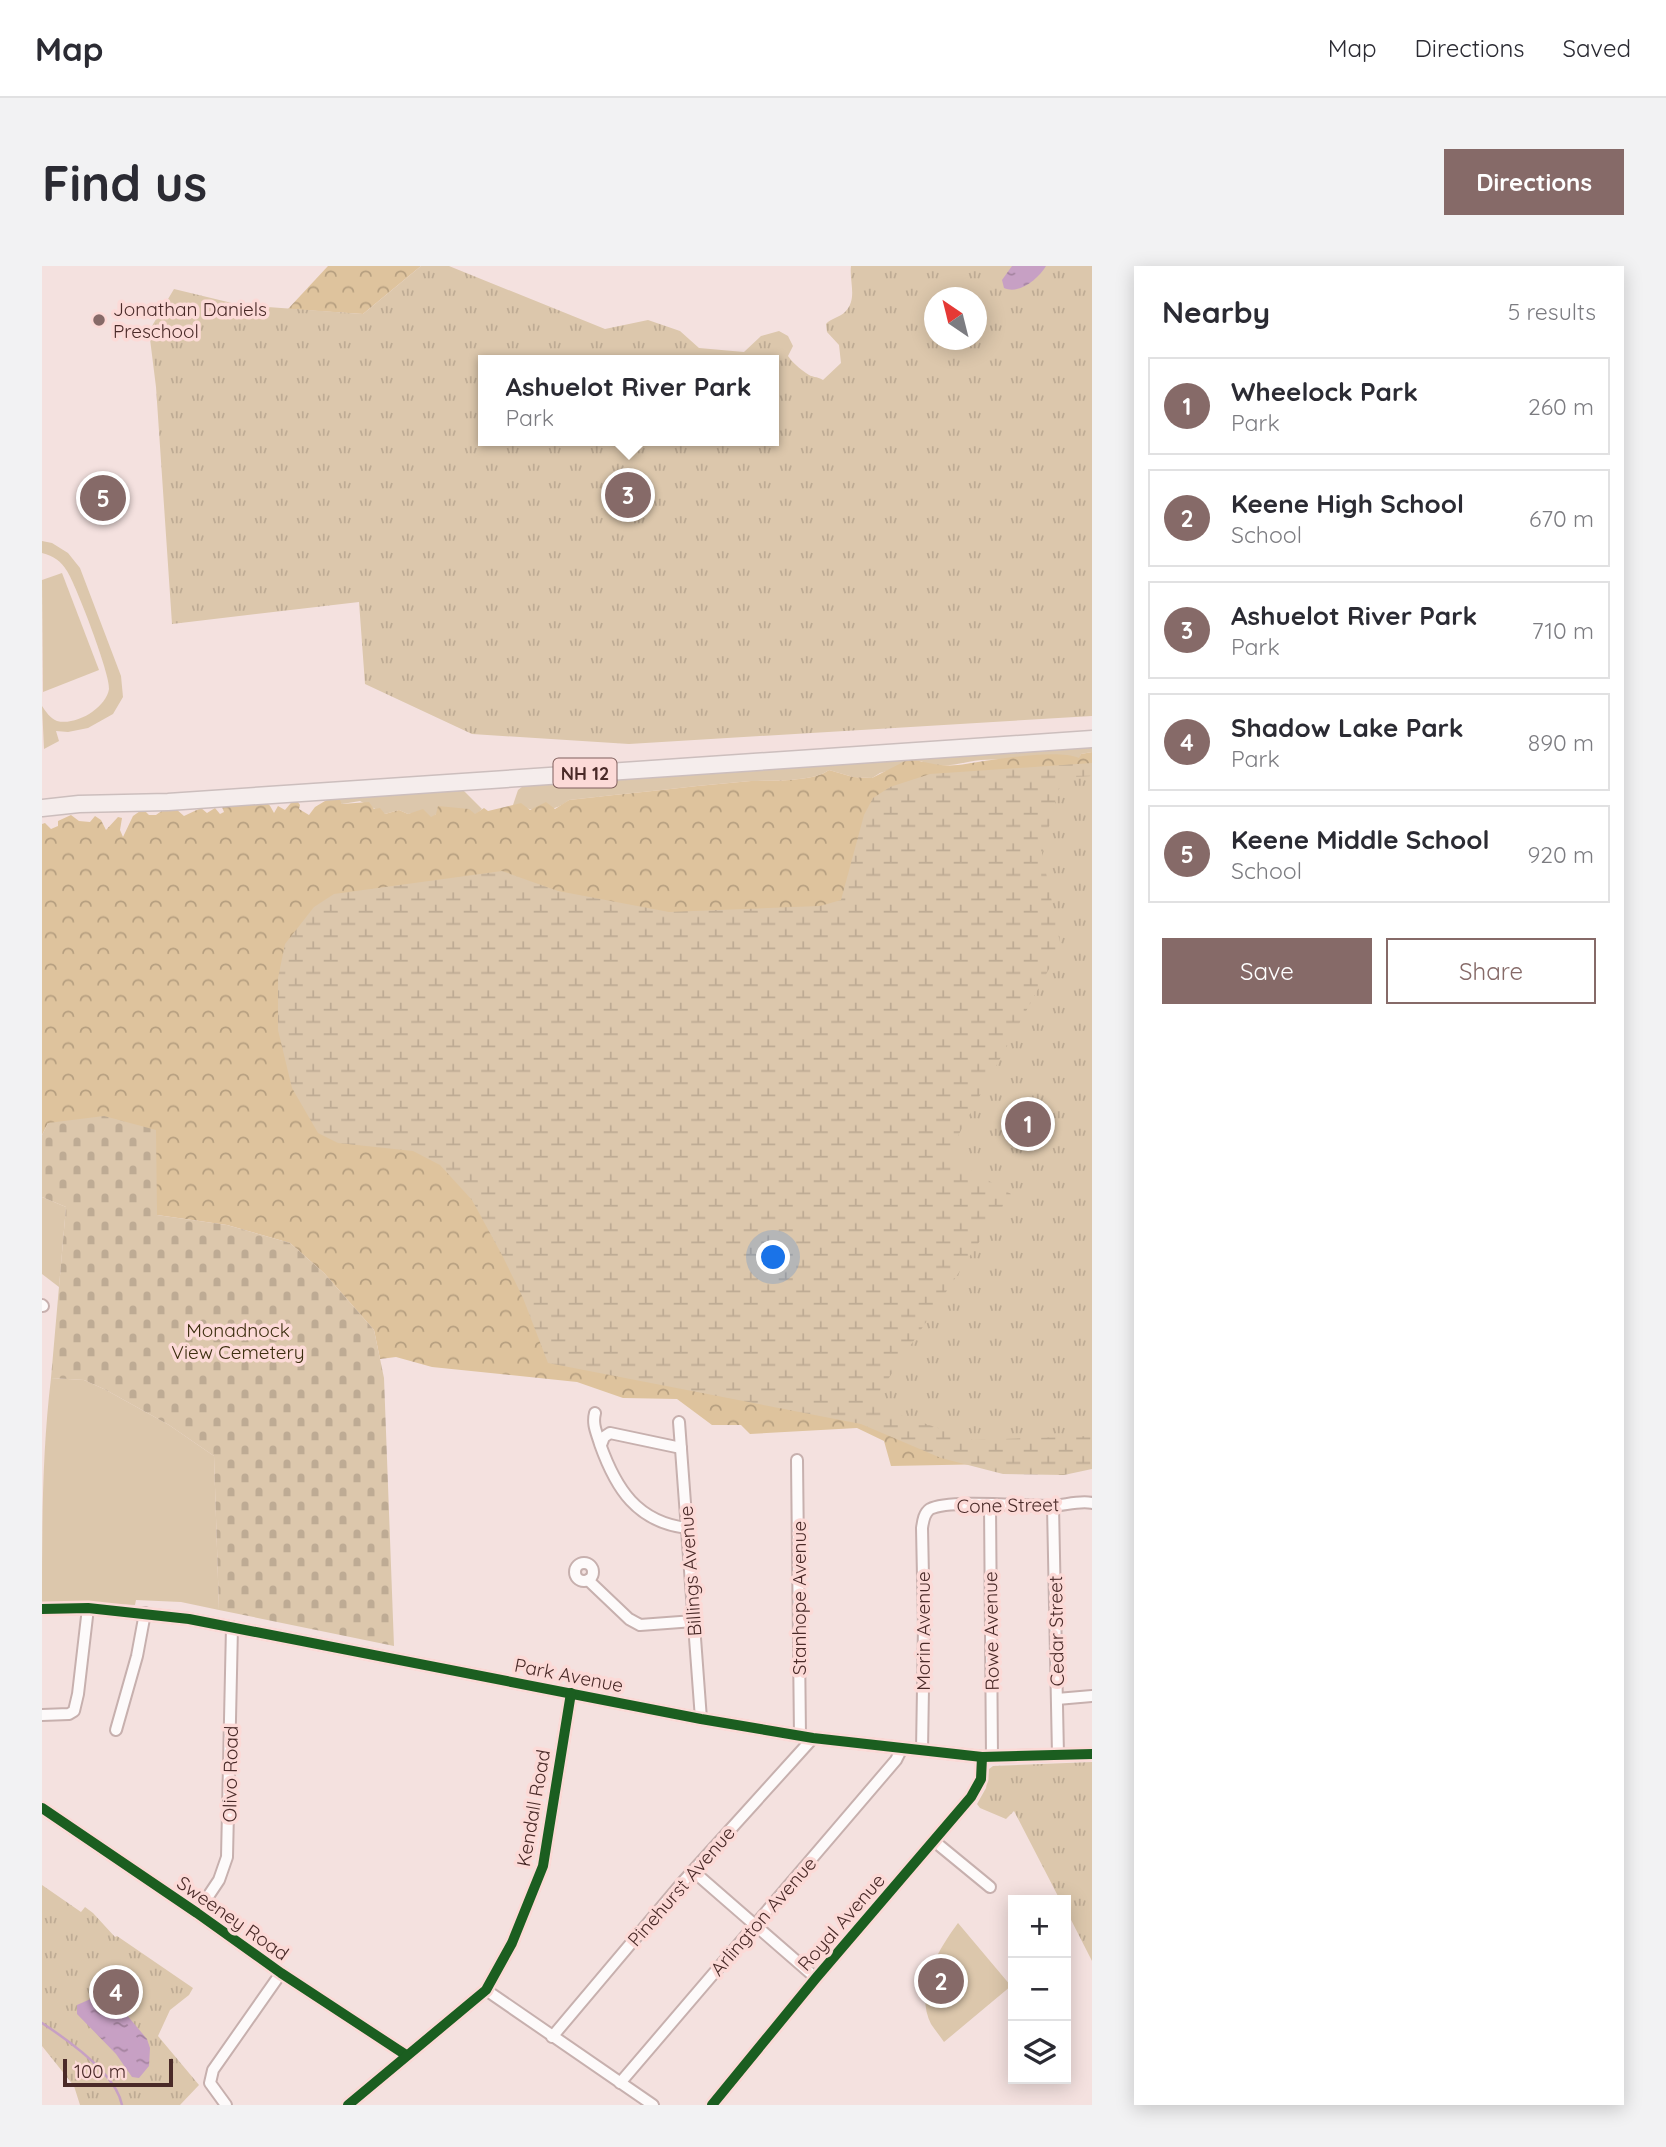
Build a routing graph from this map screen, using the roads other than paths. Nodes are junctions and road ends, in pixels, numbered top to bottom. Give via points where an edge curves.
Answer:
1 (1092, 739) edge
2 (42, 801) edge
3 (79, 804) junction
4 (42, 808) edge
5 (42, 814) edge
6 (595, 1413) dead end
7 (679, 1422) dead end
8 (601, 1445) junction
9 (681, 1448) junction
10 (797, 1460) dead end
11 (1092, 1503) edge
12 (989, 1505) junction
13 (1053, 1506) junction
14 (926, 1513) joint
15 (687, 1528) junction
16 (588, 1580) dead end
17 (88, 1608) junction
18 (42, 1609) edge
19 (145, 1613) junction
20 (694, 1621) junction
21 (232, 1627) junction
22 (571, 1693) junction
23 (1092, 1696) edge
24 (1057, 1699) junction
25 (42, 1715) edge
26 (701, 1719) junction
27 (116, 1730) dead end
28 (800, 1735) junction
29 (813, 1738) junction
30 (902, 1748) junction
31 (922, 1750) junction
32 (1092, 1754) edge
33 (1058, 1755) junction
34 (987, 1757) junction
35 (42, 1808) edge
36 (934, 1841) junction
37 (693, 1871) junction
38 (990, 1887) dead end
39 (197, 1913) junction
40 (754, 1926) junction
41 (281, 1973) junction
42 (816, 1978) junction
43 (486, 1990) junction
44 (552, 2037) junction
45 (406, 2055) junction
46 (621, 2083) junction
47 (226, 2105) edge
48 (348, 2105) edge
49 (653, 2105) edge
50 (712, 2105) edge

1 - 3 highway, NH 12 via 168,802
2 - 3 highway
3 - 4 highway, NH 12
3 - 5 highway
6 - 8 street
7 - 9 street, Billings Avenue
8 - 9 street via 610,1433
8 - 15 street via 611,1474 629,1499 657,1522
9 - 15 street, Billings Avenue
10 - 28 street, Stanhope Avenue
11 - 13 street, Cone Street
12 - 13 street, Cone Street
12 - 14 street, Cone Street via 939,1506
12 - 34 street, Rowe Avenue
13 - 24 street, Cedar Street
14 - 31 street, Morin Avenue via 922,1528
15 - 20 street, Billings Avenue
16 - 20 street via 640,1625
17 - 18 street, Park Avenue
17 - 19 street, Park Avenue
17 - 25 street via 74,1711
19 - 21 street, Park Avenue
19 - 27 street
20 - 26 street, Billings Avenue
21 - 22 street, Park Avenue
21 - 39 street, Olivo Road via 227,1857 219,1880
22 - 26 street, Park Avenue
22 - 43 street, Kendall Road via 543,1866 512,1943
23 - 24 street
24 - 33 street, Cedar Street
26 - 28 street, Park Avenue
28 - 29 street, Park Avenue
29 - 30 street, Park Avenue
29 - 37 street, Pinehurst Avenue
30 - 31 street, Park Avenue
30 - 40 street, Arlington Avenue
31 - 34 street, Park Avenue
32 - 33 street, Park Avenue
33 - 34 street, Park Avenue
34 - 36 street, Royal Avenue via 977,1788
35 - 39 street, Sweeney Road
36 - 38 street
36 - 42 street, Royal Avenue
37 - 40 street
37 - 44 street, Pinehurst Avenue
39 - 41 street, Sweeney Road
40 - 42 street
40 - 46 street, Arlington Avenue
41 - 45 street, Sweeney Road
41 - 47 street via 213,2070 211,2083
42 - 50 street, Royal Avenue
43 - 44 street
43 - 45 street, Kendall Road
44 - 46 street
45 - 48 street, Kendall Road
46 - 49 street

